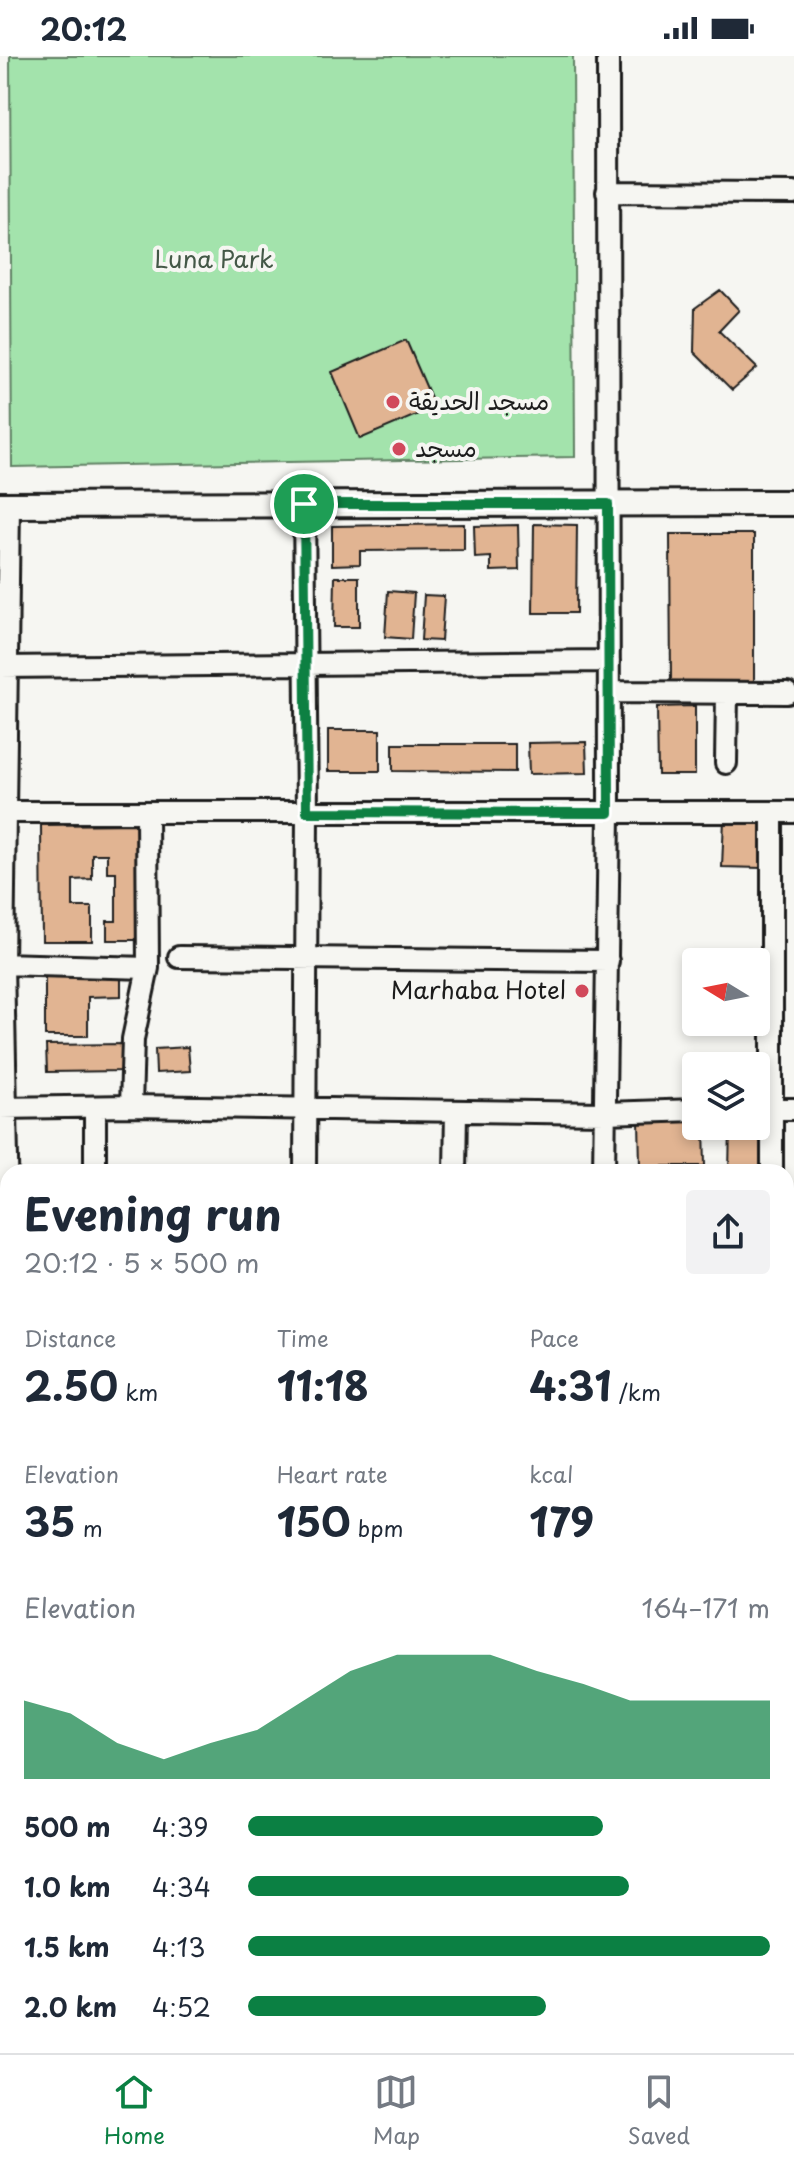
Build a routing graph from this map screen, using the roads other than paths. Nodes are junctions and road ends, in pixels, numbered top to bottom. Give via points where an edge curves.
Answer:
1 (608, 56) edge
2 (607, 192) junction
3 (794, 193) edge
4 (794, 503) edge
5 (304, 504) junction
6 (608, 504) junction
7 (4, 505) edge
8 (609, 661) junction
9 (306, 665) junction
10 (3, 667) edge
11 (609, 692) junction
12 (727, 693) junction
13 (787, 693) dead end
14 (726, 763) dead end
15 (3, 812) edge
16 (147, 812) junction
17 (307, 812) junction
18 (772, 812) junction
19 (794, 812) edge
20 (609, 813) junction
21 (179, 957) dead end
22 (306, 958) junction
23 (608, 961) junction
24 (2, 964) edge
25 (148, 968) junction
26 (766, 1052) edge
27 (131, 1106) junction
28 (95, 1107) junction
29 (2, 1108) edge
30 (305, 1109) junction
31 (770, 1109) edge
32 (794, 1109) edge
33 (682, 1110) edge
34 (456, 1111) junction
35 (605, 1113) junction
36 (768, 1140) edge
37 (5, 1164) edge
38 (95, 1164) edge
39 (305, 1164) edge
40 (455, 1164) edge
41 (604, 1164) edge
42 (771, 1164) edge

1 - 2 street
2 - 3 street
2 - 6 street
4 - 6 main road
5 - 6 main road
5 - 7 main road
5 - 9 street
6 - 8 street
7 - 10 street
8 - 9 street
8 - 11 street
9 - 10 street
9 - 17 street
10 - 15 street
11 - 12 street
11 - 20 street
12 - 13 street
12 - 14 street
15 - 16 street
15 - 24 street
16 - 17 street
16 - 25 street
17 - 20 street
17 - 22 street
18 - 19 street
18 - 20 street
18 - 26 street
20 - 23 street
21 - 22 street
22 - 23 street
22 - 30 street
23 - 35 street
24 - 25 street
24 - 29 street
25 - 27 street via 133,1039
27 - 28 street
27 - 30 street
28 - 29 street
28 - 38 street
29 - 37 street
30 - 34 street
30 - 39 street
31 - 32 street
33 - 35 street
34 - 35 street
34 - 40 street
35 - 41 street
36 - 42 street

